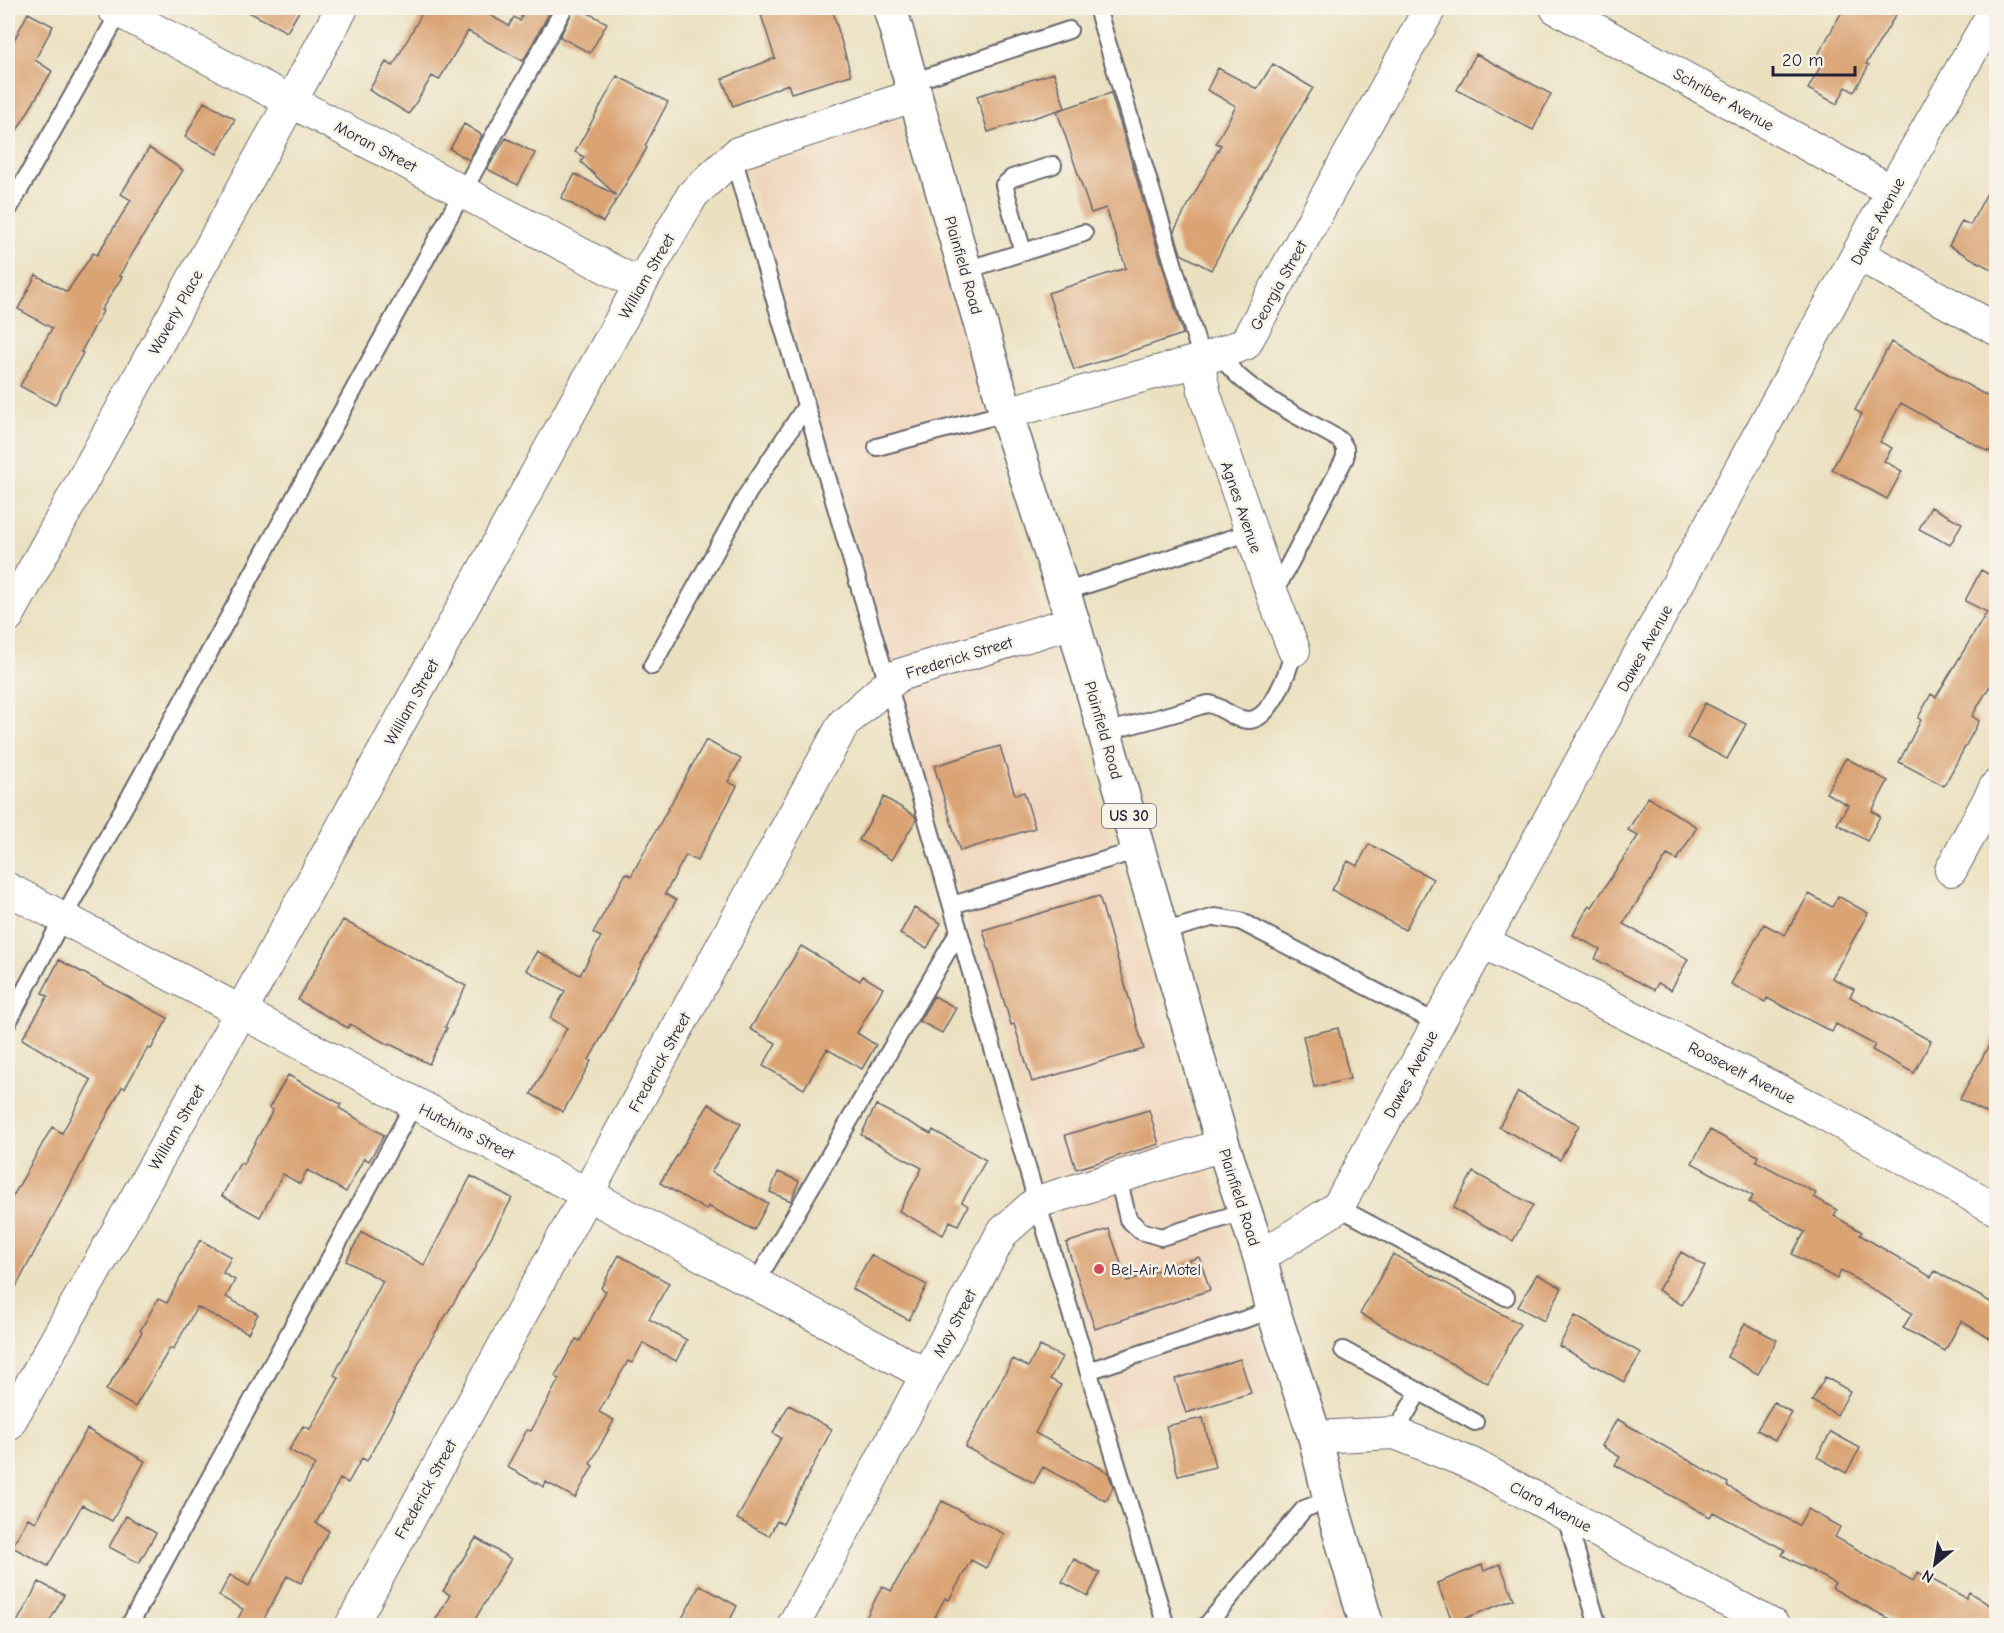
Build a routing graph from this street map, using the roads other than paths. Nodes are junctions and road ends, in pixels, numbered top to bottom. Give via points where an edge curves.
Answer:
1 (342, 8) edge
2 (564, 8) edge
3 (890, 8) edge
4 (1097, 8) edge
5 (1430, 8) edge
6 (1556, 8) edge
7 (1996, 8) edge
8 (118, 9) edge
9 (1069, 30) dead end
10 (914, 89) junction
11 (291, 101) junction
12 (733, 157) junction
13 (1053, 165) dead end
14 (1892, 191) junction
15 (463, 192) junction
16 (8, 210) edge
17 (1084, 233) dead end
18 (1023, 252) junction
19 (1859, 255) junction
20 (966, 270) junction
21 (640, 285) junction
22 (1996, 329) edge
23 (1207, 358) junction
24 (806, 405) junction
25 (1006, 413) junction
26 (877, 447) dead end
27 (1251, 532) junction
28 (1273, 596) junction
29 (1069, 607) junction
30 (8, 616) edge
31 (1294, 650) joint
32 (652, 666) dead end
33 (888, 684) junction
34 (1105, 732) junction
35 (1996, 786) edge
36 (1139, 850) junction
37 (1951, 870) dead end
38 (8, 889) edge
39 (952, 905) junction
40 (63, 918) junction
41 (959, 931) junction
42 (1162, 932) junction
43 (1483, 942) junction
44 (240, 1012) junction
45 (8, 1022) edge
46 (1437, 1023) junction
47 (414, 1104) junction
48 (1223, 1145) junction
49 (1118, 1178) junction
50 (587, 1194) junction
51 (1037, 1202) junction
52 (1338, 1207) junction
53 (1996, 1209) edge
54 (1243, 1212) junction
55 (1260, 1257) junction
56 (755, 1284) junction
57 (1506, 1297) dead end
58 (1273, 1310) junction
59 (1343, 1350) dead end
60 (1088, 1371) junction
61 (927, 1375) junction
62 (1419, 1391) junction
63 (1475, 1422) dead end
64 (8, 1425) edge
65 (1395, 1433) junction
66 (1315, 1437) junction
67 (1330, 1499) junction
68 (1565, 1513) junction
69 (129, 1626) edge
70 (351, 1626) edge
71 (793, 1626) edge
72 (1166, 1626) edge
73 (1206, 1626) edge
74 (1367, 1626) edge
75 (1599, 1626) edge
76 (1774, 1626) edge

1 - 11 street, Waverly Place
2 - 15 lane
3 - 10 main road, Plainfield Road / US 30
4 - 23 lane
5 - 23 street, Georgia Street via 1245,344
6 - 14 street, Schriber Avenue
7 - 14 street, Dawes Avenue
8 - 11 street, Moran Street
8 - 16 lane
9 - 10 lane
10 - 12 street, William Street
10 - 20 main road, Plainfield Road / US 30
11 - 15 street, Moran Street
11 - 30 street, Waverly Place
12 - 21 street, William Street via 693,194
12 - 24 lane
13 - 18 lane via 1012,178 1004,185
14 - 19 street, Dawes Avenue
15 - 21 street, Moran Street
15 - 40 lane
17 - 18 lane
18 - 20 lane
19 - 22 street
19 - 43 street, Dawes Avenue
20 - 25 main road, Plainfield Road / US 30
21 - 44 street, William Street
23 - 25 street, Georgia Street
23 - 27 street, Agnes Avenue via 1205,395
23 - 28 lane via 1224,362 1243,380 1340,440 1345,448 1345,458
24 - 32 lane via 748,493
24 - 33 lane
25 - 26 lane
25 - 29 main road, Plainfield Road / US 30
27 - 28 street, Agnes Avenue
27 - 29 lane
28 - 31 street, Agnes Avenue
29 - 33 street, Frederick Street via 899,675
29 - 34 main road, Plainfield Road / US 30
31 - 34 lane via 1273,703 1255,719 1238,718 1208,704
33 - 39 lane
33 - 50 street, Frederick Street via 844,723
34 - 36 main road, Plainfield Road / US 30
35 - 37 street
36 - 39 lane
36 - 42 main road, Plainfield Road / US 30
38 - 40 street, Hutchins Street
39 - 41 lane
40 - 44 street, Hutchins Street
40 - 45 lane
41 - 51 lane
41 - 56 lane
42 - 46 lane via 1215,917 1240,921
42 - 48 main road, Plainfield Road / US 30
43 - 46 street, Dawes Avenue
43 - 53 street, Roosevelt Avenue via 1821,1112
44 - 47 street, Hutchins Street
44 - 64 street, William Street
46 - 52 street, Dawes Avenue
47 - 50 street, Hutchins Street
47 - 69 lane
48 - 49 street, May Street
48 - 54 main road, Plainfield Road / US 30
49 - 51 street, May Street
49 - 54 lane via 1128,1219 1141,1231 1161,1237
50 - 56 street, Hutchins Street
50 - 70 street, Frederick Street
51 - 60 lane
51 - 61 street, May Street via 1002,1233
52 - 55 street, Dawes Avenue
52 - 57 lane
54 - 55 main road, Plainfield Road / US 30
55 - 58 main road, Plainfield Road / US 30
56 - 61 street, Hutchins Street
58 - 60 lane
58 - 66 main road, Plainfield Road / US 30
59 - 62 lane
60 - 72 lane
61 - 71 street, May Street
62 - 63 lane
62 - 65 lane
65 - 66 street, Clara Avenue
65 - 68 street, Clara Avenue via 1472,1464
66 - 67 main road, Plainfield Road / US 30
67 - 73 lane via 1304,1509
67 - 74 main road, Plainfield Road / US 30
68 - 75 lane
68 - 76 street, Clara Avenue

